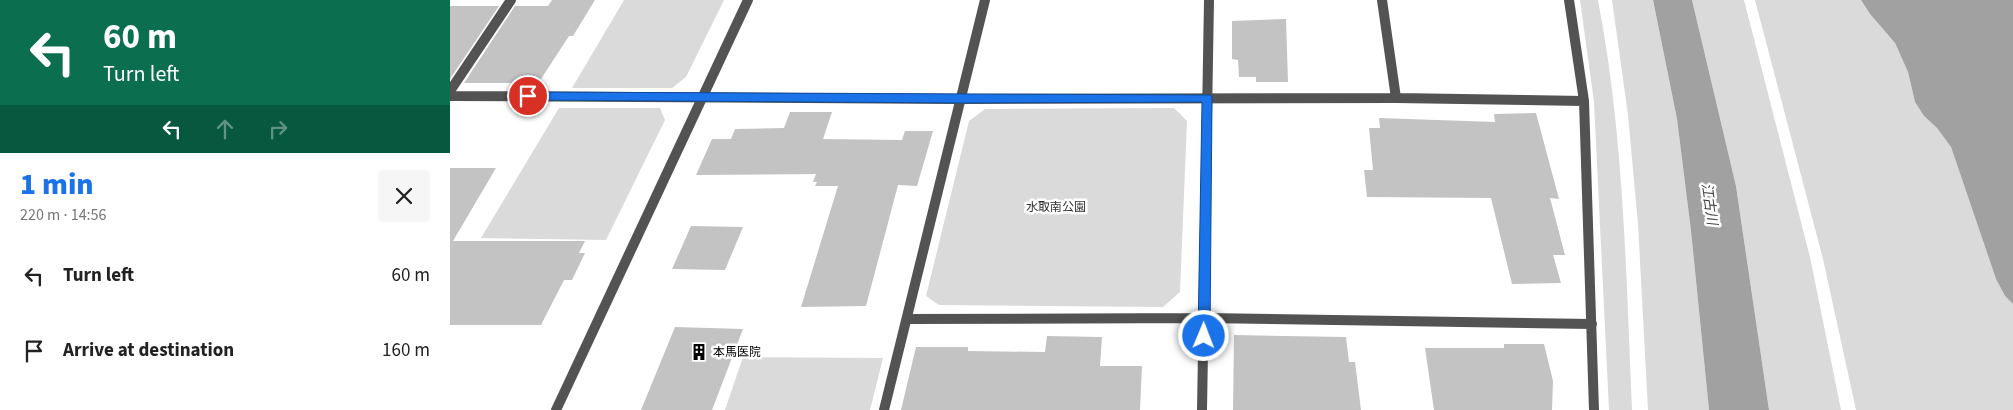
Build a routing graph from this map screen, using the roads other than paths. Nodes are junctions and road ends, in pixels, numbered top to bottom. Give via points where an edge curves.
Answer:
1 (511, 0) edge
2 (748, 0) edge
3 (984, 0) edge
4 (1209, 0) edge
5 (1382, 0) edge
6 (1569, 0) edge
7 (450, 91) edge
8 (450, 96) edge
9 (702, 96) junction
10 (1207, 98) junction
11 (1396, 98) junction
12 (961, 99) junction
13 (1584, 101) junction
14 (1204, 318) junction
15 (908, 319) junction
16 (1592, 324) junction
17 (556, 410) edge
18 (884, 410) edge
19 (1202, 410) edge
20 (1594, 410) edge

1 - 7 street
2 - 9 street
3 - 12 street
4 - 10 street
5 - 11 street
6 - 13 street
8 - 9 street
9 - 12 street
9 - 17 street
10 - 11 street
10 - 12 street
10 - 14 street
11 - 13 street
12 - 15 street
13 - 16 street
14 - 15 street
14 - 16 street
14 - 19 street
15 - 18 street
16 - 20 street

